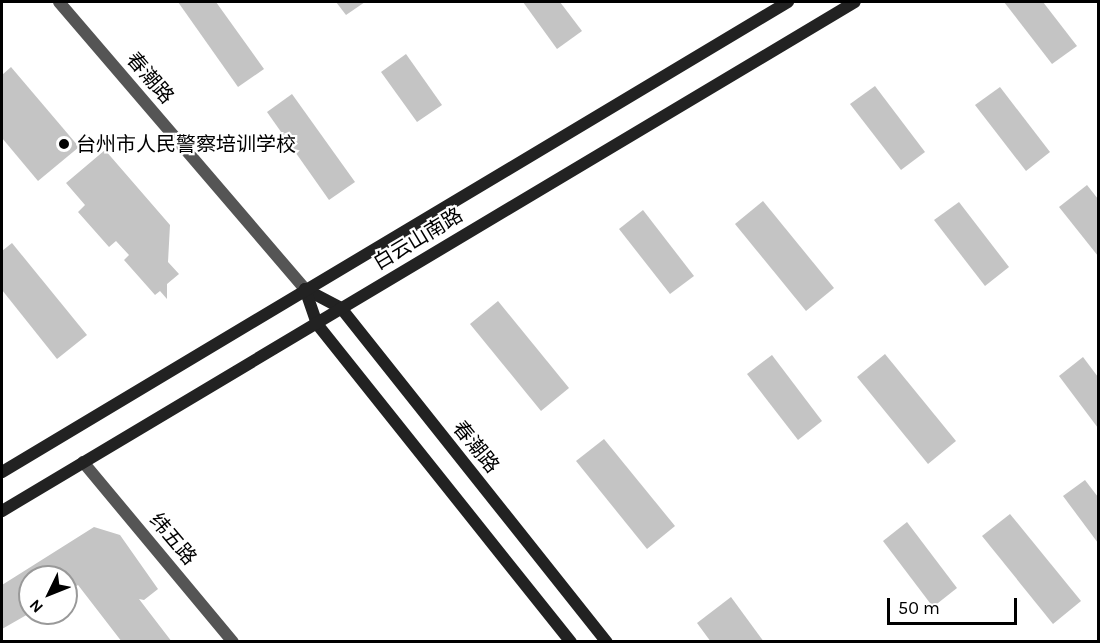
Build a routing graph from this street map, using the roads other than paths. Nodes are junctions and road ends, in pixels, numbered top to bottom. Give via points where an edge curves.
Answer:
1 (58, 2) edge
2 (789, 2) edge
3 (855, 2) edge
4 (305, 289) junction
5 (341, 308) junction
6 (316, 324) junction
7 (84, 462) junction
8 (2, 472) edge
9 (2, 511) edge
10 (233, 642) edge
11 (571, 642) edge
12 (607, 642) edge

1 - 4 street, 春潮路
2 - 4 main road, 白云山南路
3 - 5 main road, 白云山南路
4 - 5 main road, 春潮路
4 - 6 main road, 春潮路
4 - 8 main road, 白云山南路
5 - 6 main road, 白云山南路
5 - 12 main road, 春潮路
6 - 7 main road, 白云山南路
6 - 11 main road, 春潮路
7 - 9 main road, 白云山南路
7 - 10 street, 纬五路

